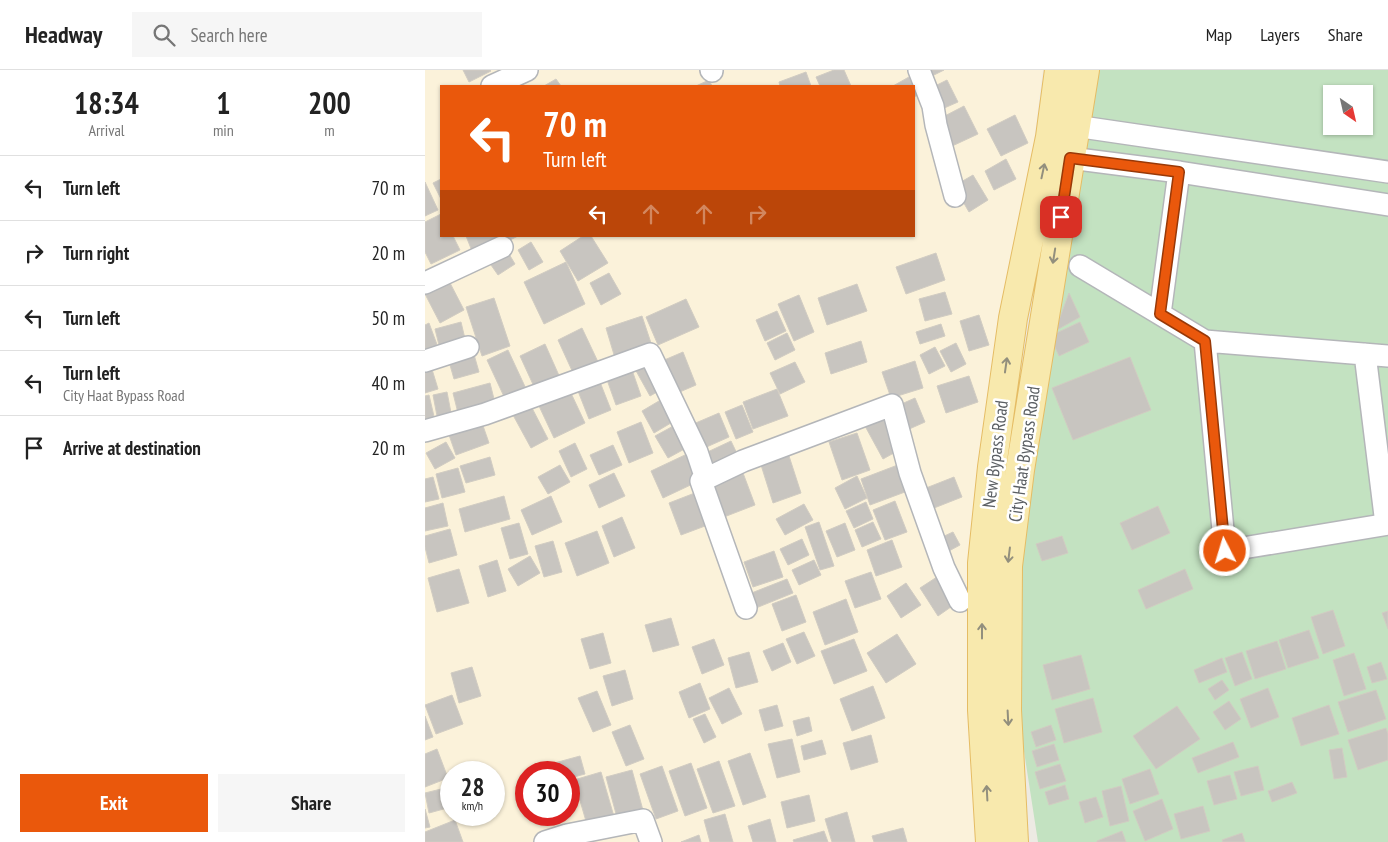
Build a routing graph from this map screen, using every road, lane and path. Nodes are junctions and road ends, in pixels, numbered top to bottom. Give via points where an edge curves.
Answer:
1 (527, 70) edge
2 (919, 70) edge
3 (1059, 70) edge
4 (1085, 70) edge
5 (494, 85) edge
6 (1075, 126) junction
7 (1070, 158) junction
8 (1179, 172) junction
9 (1388, 172) edge
10 (955, 196) dead end
11 (1388, 205) edge
12 (502, 247) dead end
13 (1080, 266) dead end
14 (425, 283) edge
15 (1160, 314) junction
16 (1205, 341) junction
17 (468, 347) dead end
18 (1365, 354) junction
19 (1388, 356) edge
20 (425, 361) edge
21 (425, 431) edge
22 (706, 479) junction
23 (1387, 524) edge
24 (960, 601) dead end
25 (746, 608) dead end
26 (545, 842) edge
27 (651, 842) edge
28 (990, 842) edge
29 (1014, 842) edge

1 - 5 street
2 - 10 street via 933,106
28 -> 3 main road, New Bypass Road via 983,710 982,562 1013,318 1050,137
4 - 6 main road, City Haat Bypass Road
6 - 7 main road, City Haat Bypass Road
6 - 9 street
7 - 8 street
7 -> 29 main road, City Haat Bypass Road via 1020,470 1008,566 1007,710
8 - 11 street
8 - 15 street
12 - 14 street
13 - 15 street
15 - 16 street
16 - 18 street
16 - 23 street via 1225,551
17 - 20 street
18 - 19 street
18 - 23 street
21 - 22 street via 485,414 650,354 697,452
22 - 24 street via 743,461 892,405 910,474
22 - 25 street via 701,481
26 - 27 street via 643,820

